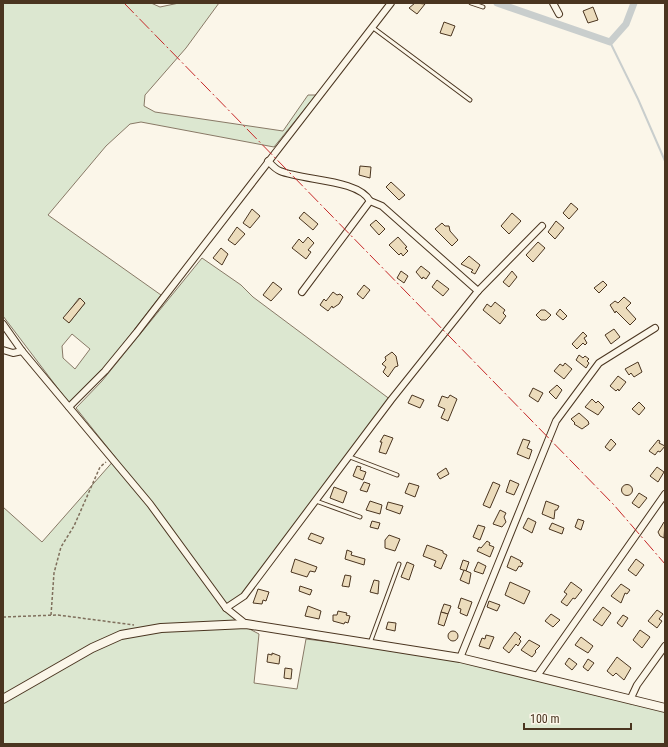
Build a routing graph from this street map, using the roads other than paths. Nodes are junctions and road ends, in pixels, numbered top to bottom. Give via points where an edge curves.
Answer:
1 (391, 3) edge
2 (472, 3) edge
3 (553, 3) edge
4 (483, 7) dead end
5 (559, 14) dead end
6 (372, 27) junction
7 (470, 100) dead end
8 (268, 161) junction
9 (370, 201) junction
10 (542, 226) dead end
11 (478, 291) junction
12 (302, 292) dead end
13 (3, 324) edge
14 (655, 328) dead end
15 (3, 350) edge
16 (22, 351) junction
17 (69, 407) junction
18 (350, 457) junction
19 (397, 475) dead end
20 (665, 494) edge
21 (316, 501) junction
22 (360, 517) dead end
23 (399, 564) dead end
24 (226, 608) junction
25 (246, 624) junction
26 (370, 643) junction
27 (665, 646) edge
28 (460, 658) junction
29 (537, 676) junction
30 (3, 699) edge
31 (630, 700) junction
32 (665, 708) edge

1 - 6 street
2 - 4 lane
3 - 5 street
6 - 7 lane
6 - 8 street
8 - 9 street via 278,170 299,177 352,187 367,196
8 - 17 street via 105,371
9 - 11 street via 382,206
9 - 12 street
10 - 11 street
11 - 18 street via 391,400
13 - 16 street
14 - 28 street via 599,363 556,421
15 - 16 street via 13,353
16 - 17 street
17 - 24 street via 150,504
18 - 19 lane
18 - 21 street
20 - 29 street
21 - 22 lane
21 - 24 street via 244,596
23 - 26 lane
24 - 25 street
25 - 26 street
25 - 30 street via 162,628 121,636 92,648
26 - 28 street
27 - 31 street via 637,685
28 - 29 street
29 - 31 street
31 - 32 street

